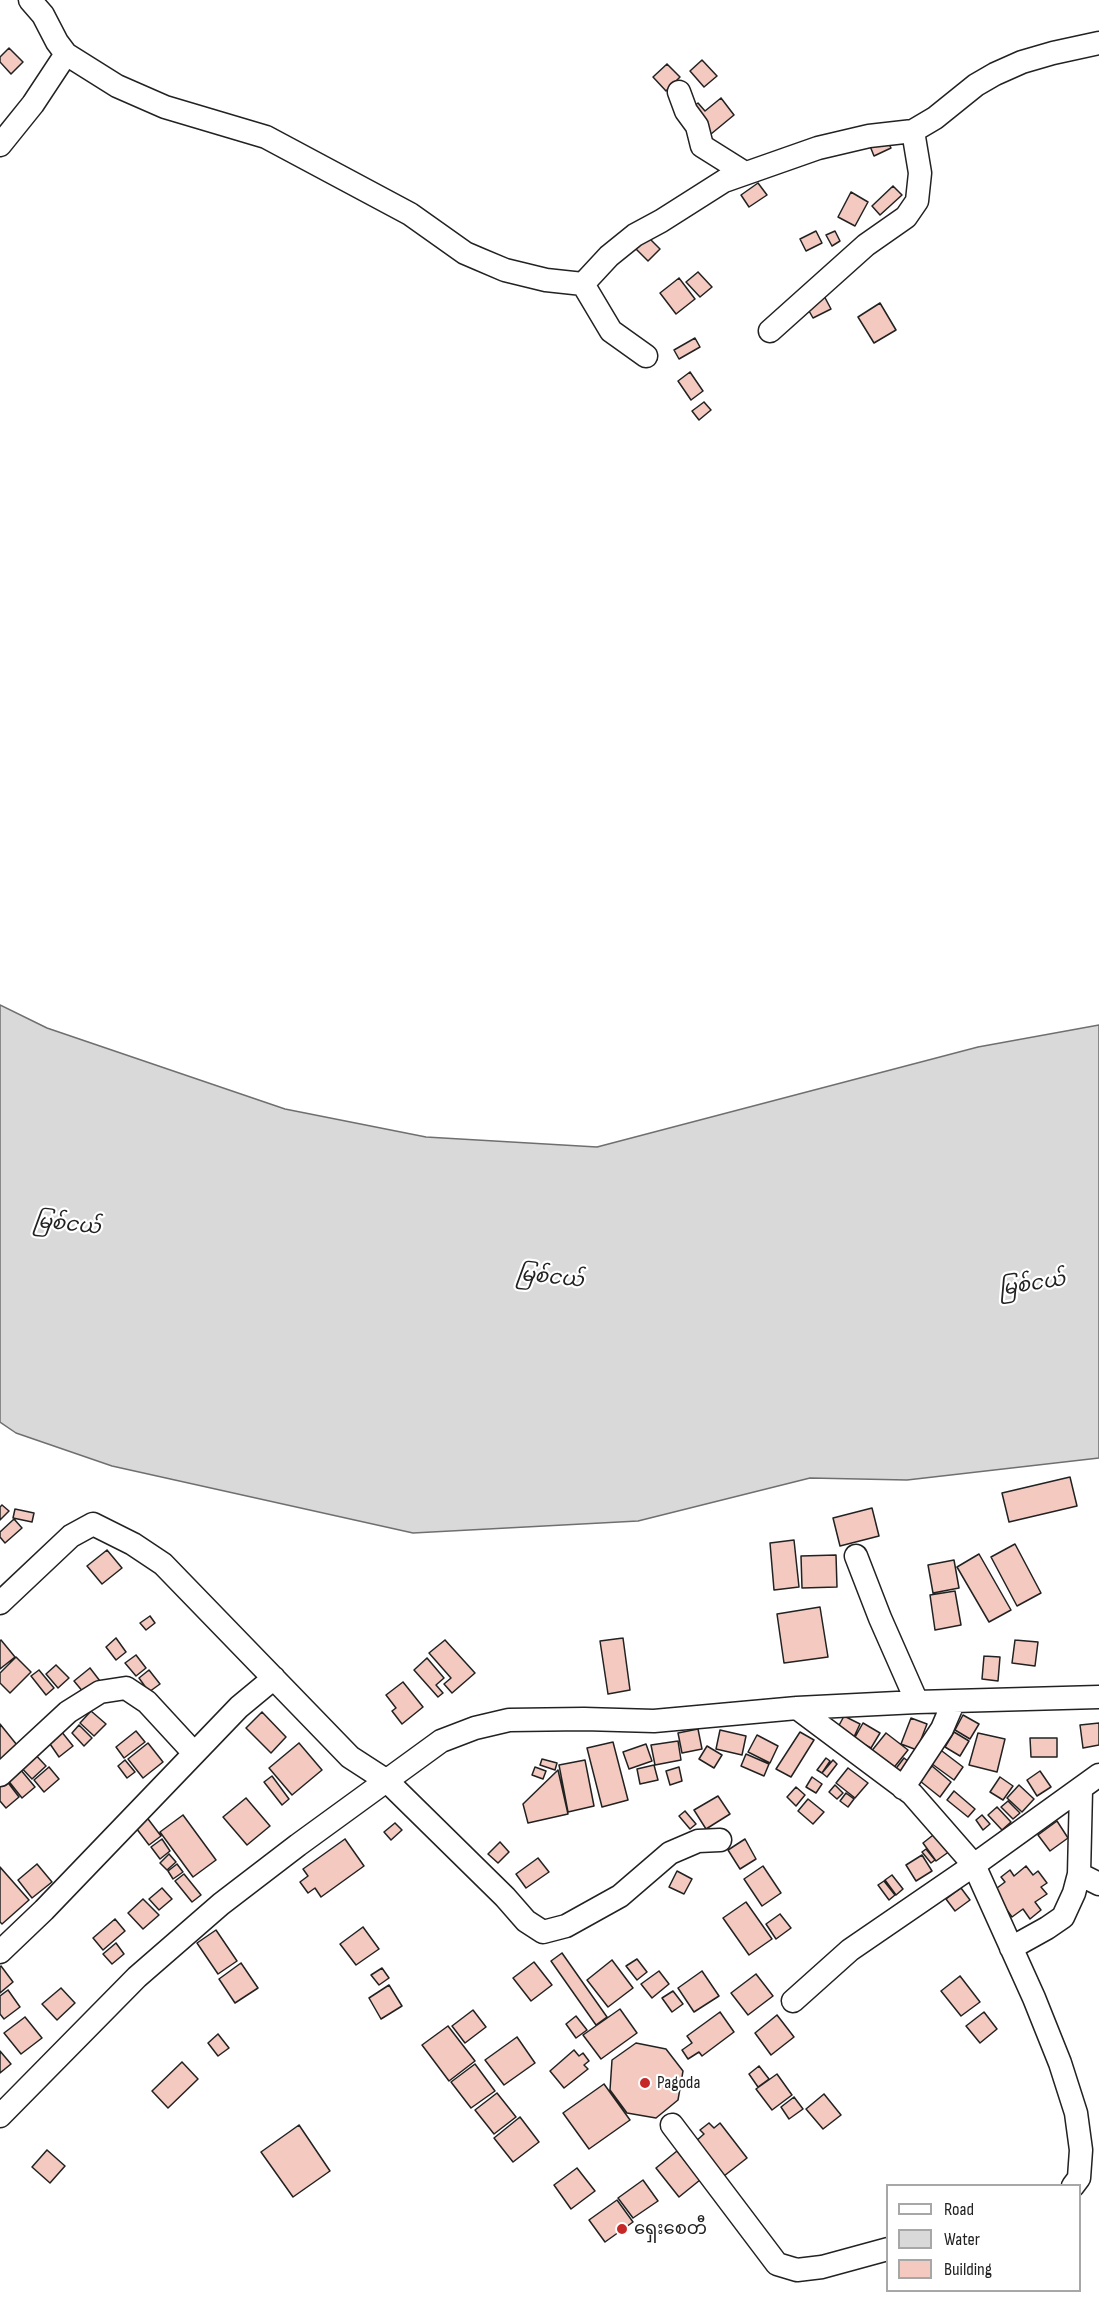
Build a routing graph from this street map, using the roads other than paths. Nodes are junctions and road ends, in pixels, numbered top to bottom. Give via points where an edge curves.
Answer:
1 (30, 0) edge
2 (1099, 44) edge
3 (66, 54) junction
4 (679, 92) dead end
5 (913, 131) junction
6 (0, 145) edge
7 (745, 173) junction
8 (583, 284) junction
9 (770, 331) dead end
10 (646, 356) dead end
11 (856, 1556) dead end
12 (0, 1603) edge
13 (274, 1678) junction
14 (1099, 1697) edge
15 (954, 1701) junction
16 (917, 1702) junction
17 (797, 1708) junction
18 (194, 1753) junction
19 (0, 1775) edge
20 (1099, 1775) edge
21 (387, 1781) junction
22 (903, 1788) junction
23 (1081, 1790) junction
24 (720, 1840) dead end
25 (974, 1865) junction
26 (1089, 1879) edge
27 (1011, 1948) junction
28 (0, 1952) edge
29 (793, 2001) dead end
30 (0, 2116) edge
31 (672, 2125) dead end
32 (1074, 2184) edge
33 (886, 2250) edge

1 - 3 street
2 - 5 street via 1032,58 996,74
3 - 6 street
3 - 8 street via 117,86 165,107 266,137 410,214 478,260 546,280
4 - 7 street via 697,126 702,146
5 - 7 street via 818,148
5 - 9 street via 920,173 917,201 906,217 866,244
7 - 8 street via 724,181 635,235
8 - 10 street via 611,332
11 - 16 street
12 - 13 street via 71,1536 93,1524 163,1564
13 - 18 street via 238,1707
13 - 21 street via 350,1757
14 - 15 street
15 - 16 street
15 - 22 street via 942,1729
16 - 17 street
17 - 21 street via 654,1721 509,1720 441,1741
17 - 22 street
18 - 19 street via 147,1702 126,1688 100,1692 68,1712
18 - 28 street
20 - 23 street
21 - 24 street via 526,1921 543,1932 566,1926 620,1896 670,1853 698,1841
21 - 30 street via 221,1904 137,1977
22 - 25 street
23 - 25 street
23 - 26 street
25 - 27 street
25 - 29 street via 850,1950
26 - 27 street via 1074,1893 1063,1917
27 - 32 street via 1056,2052 1076,2113 1081,2150
31 - 33 street via 777,2264 797,2270 814,2268

